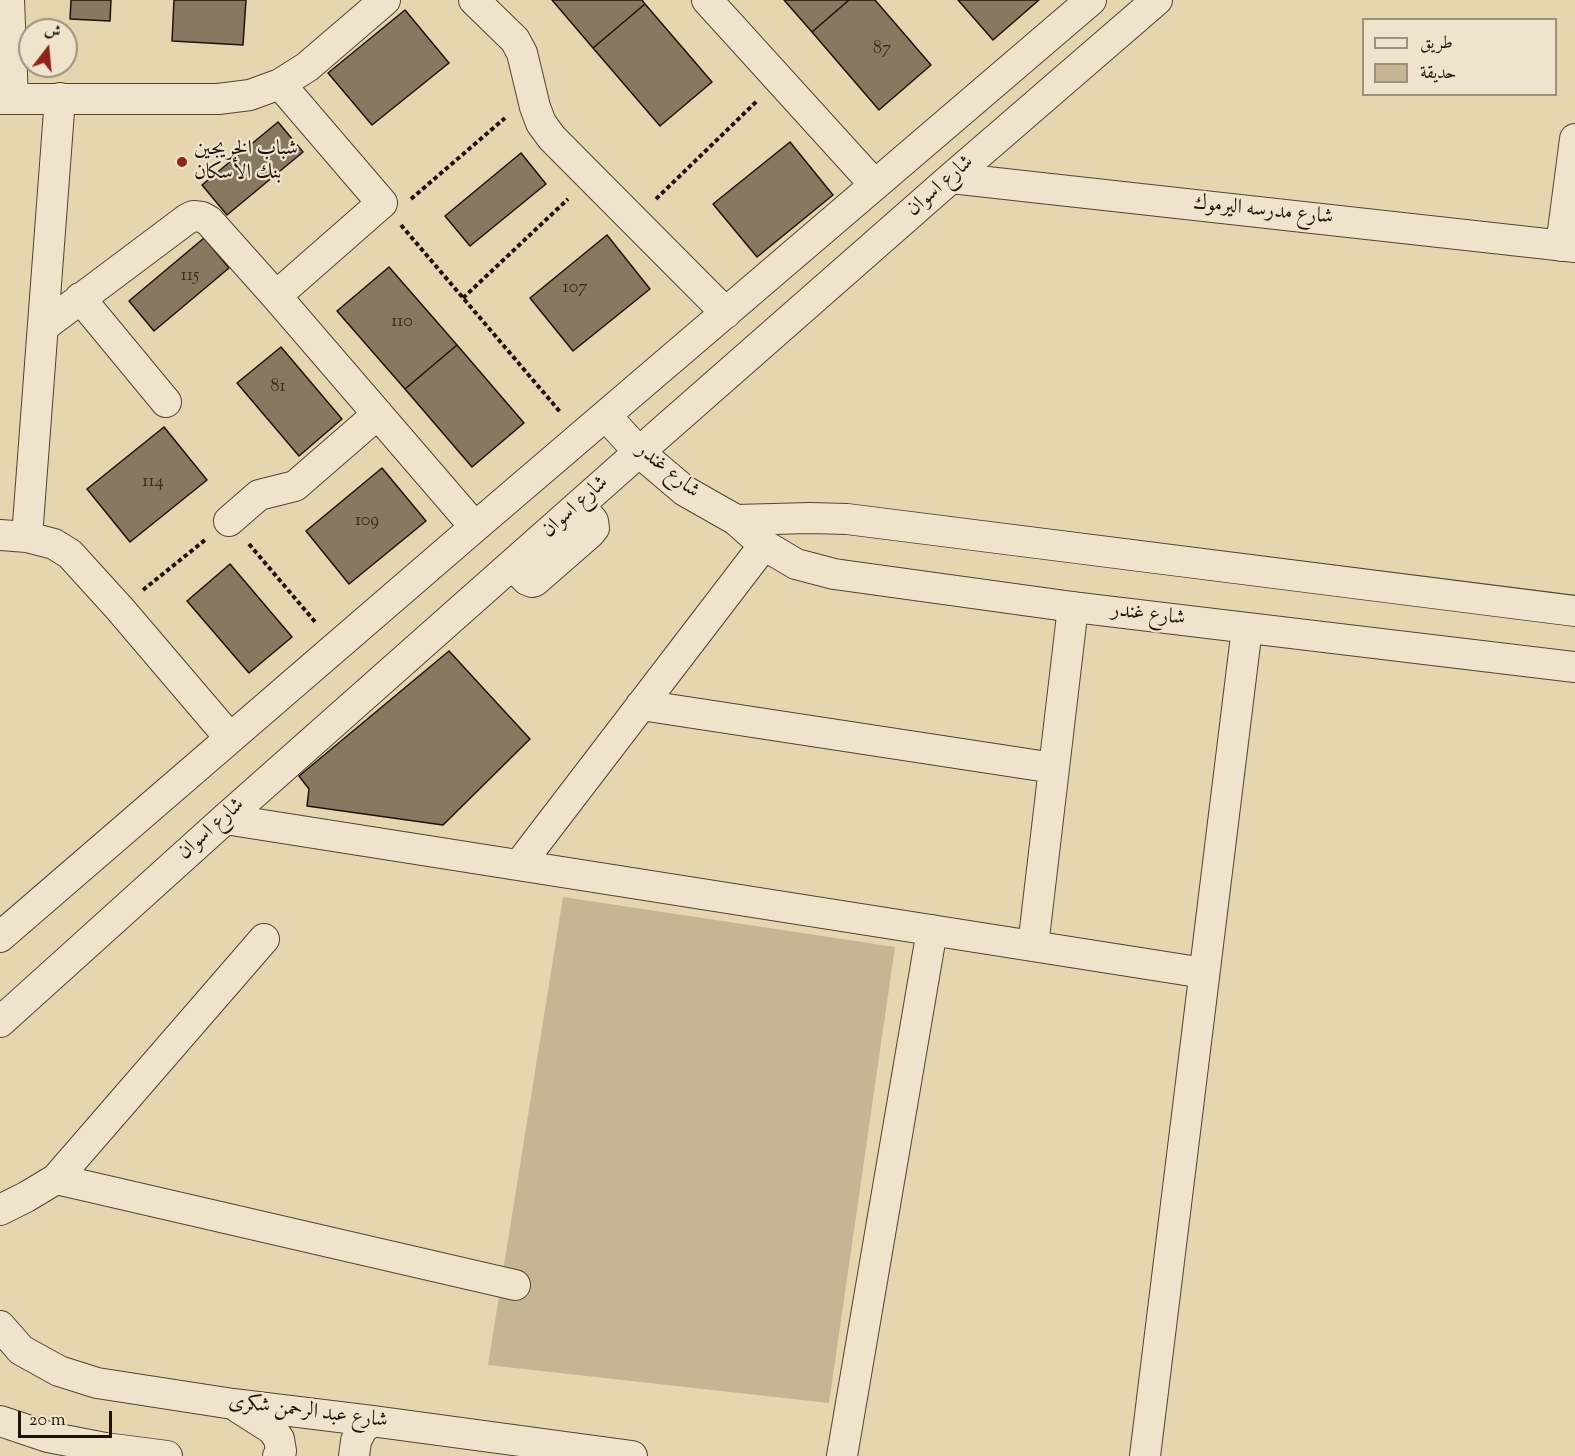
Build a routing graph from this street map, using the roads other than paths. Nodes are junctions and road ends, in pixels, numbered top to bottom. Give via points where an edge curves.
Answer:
1 (9, 0) edge
2 (385, 0) edge
3 (474, 0) edge
4 (707, 0) edge
5 (1091, 0) edge
6 (1157, 0) edge
7 (280, 84) junction
8 (60, 98) junction
9 (6, 99) edge
10 (1575, 139) edge
11 (951, 178) junction
12 (875, 185) junction
13 (1568, 247) edge
14 (276, 296) junction
15 (80, 298) junction
16 (726, 313) junction
17 (43, 327) junction
18 (166, 402) dead end
19 (378, 414) junction
20 (606, 416) junction
21 (639, 452) junction
22 (736, 520) junction
23 (229, 521) road end
24 (475, 527) junction
25 (14, 536) edge
26 (764, 545) junction
27 (1073, 607) junction
28 (1575, 610) edge
29 (1247, 628) junction
30 (1575, 667) edge
31 (641, 705) junction
32 (230, 738) junction
33 (1054, 768) junction
34 (225, 819) junction
35 (519, 865) junction
36 (932, 930) junction
37 (0, 938) edge
38 (264, 939) dead end
39 (1033, 946) junction
40 (1204, 973) junction
41 (0, 1022) edge
42 (56, 1179) junction
43 (0, 1210) edge
44 (515, 1285) dead end
45 (0, 1326) edge
46 (233, 1404) junction
47 (0, 1421) edge
48 (372, 1421) junction
49 (167, 1456) edge
50 (278, 1456) edge
51 (354, 1456) edge
52 (632, 1456) edge
53 (842, 1456) edge
54 (1145, 1456) edge

1 - 9 street
2 - 7 street via 307,67
3 - 16 street via 522,53 541,123 552,138
4 - 12 street
5 - 12 street, شارع اسوان
6 - 11 street, شارع اسوان
7 - 8 street via 250,95 219,99
7 - 14 street via 387,209
8 - 9 street
8 - 17 street
10 - 13 street
11 - 13 street, شارع مدرسه اليرموك
11 - 21 street, شارع اسوان
12 - 16 street, شارع اسوان
14 - 15 street via 209,221 193,216
14 - 19 street
15 - 17 street
15 - 18 street
16 - 20 street, شارع اسوان
17 - 25 street
19 - 23 street via 295,486 259,495
19 - 24 street
20 - 21 street, شارع غندر
20 - 24 street, شارع اسوان
21 - 22 street, شارع غندر via 685,490
21 - 34 street, شارع اسوان
22 - 26 street, شارع غندر
22 - 28 street via 847,519
24 - 32 street, شارع اسوان
25 - 32 street via 54,544 70,554
26 - 27 street, شارع غندر via 796,564 834,574
26 - 31 street
27 - 29 street, شارع غندر
27 - 33 street
29 - 30 street, شارع غندر
29 - 40 street
31 - 33 street
31 - 35 street
32 - 37 street, شارع اسوان
33 - 39 street
34 - 35 street
34 - 41 street, شارع اسوان
35 - 36 street
36 - 39 street
36 - 53 street
38 - 42 street
39 - 40 street
40 - 54 street
42 - 43 street
42 - 44 street
45 - 46 street, شارع عبد الرحمن شكرى via 21,1350 59,1371 98,1383
46 - 48 street, شارع عبد الرحمن شكرى
46 - 50 street via 272,1429 279,1439
47 - 49 street via 48,1437
48 - 51 street via 362,1429
48 - 52 street, شارع عبد الرحمن شكرى

